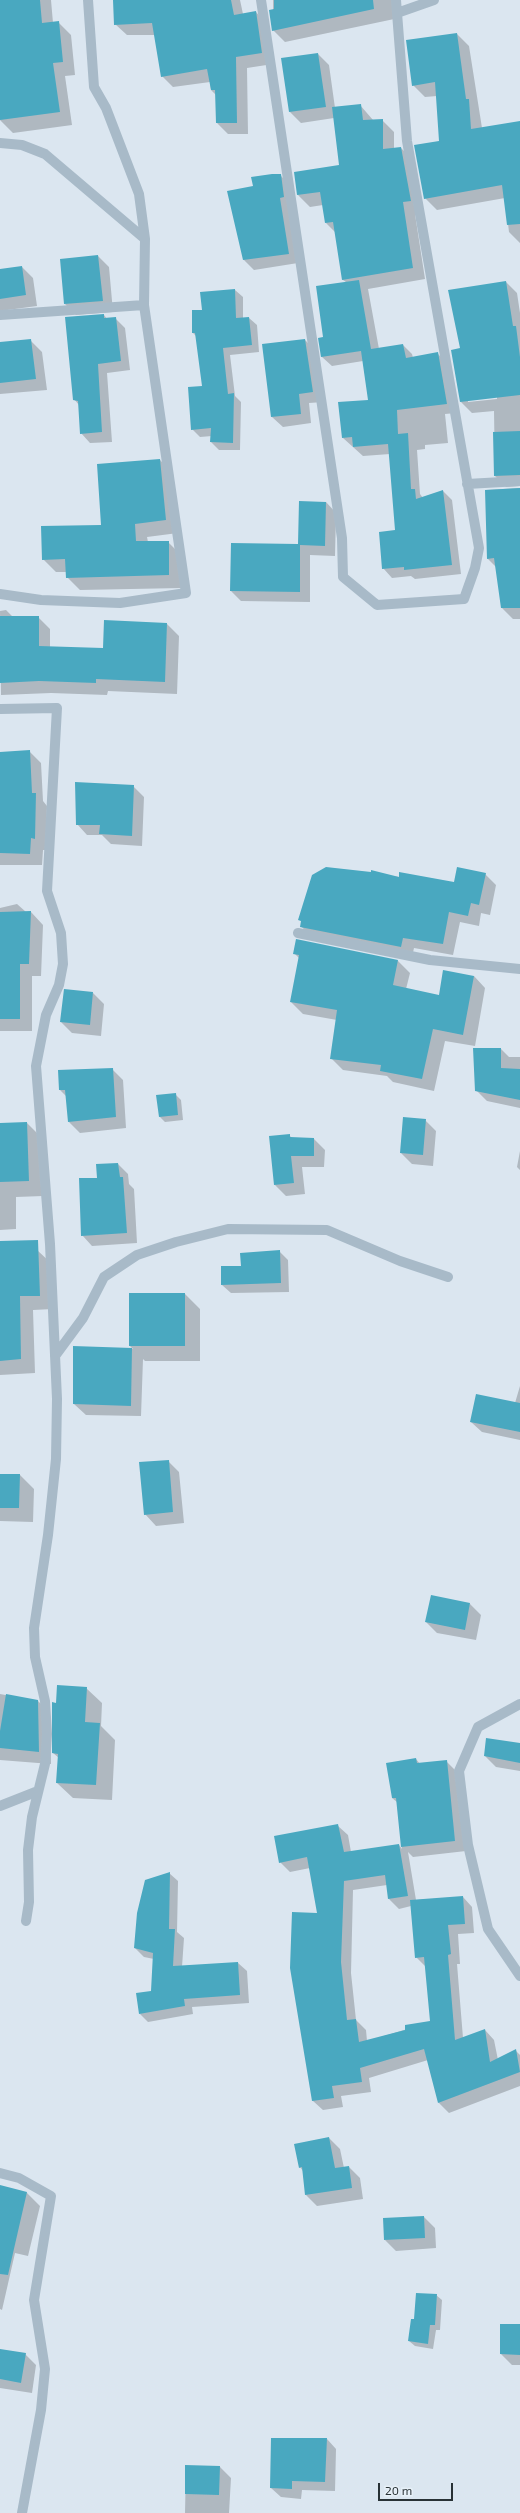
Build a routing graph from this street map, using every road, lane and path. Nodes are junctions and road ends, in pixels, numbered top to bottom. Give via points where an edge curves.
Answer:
1 (88, 0) edge
2 (261, 0) edge
3 (396, 0) edge
4 (434, 0) edge
5 (397, 13) junction
6 (0, 143) edge
7 (145, 239) junction
8 (144, 305) junction
9 (0, 315) edge
10 (520, 481) edge
11 (467, 484) junction
12 (0, 594) edge
13 (0, 709) edge
14 (298, 933) dead end
15 (520, 969) edge
16 (448, 1277) dead end
17 (55, 1356) junction
18 (520, 1704) edge
19 (38, 1790) junction
20 (0, 1806) edge
21 (26, 1921) dead end
22 (520, 1976) edge
23 (0, 2173) edge
24 (22, 2513) edge

1 - 7 street via 94,87 106,108 140,194
2 - 11 street via 341,530 344,577 377,605 464,599 479,548
3 - 5 street
4 - 5 street
5 - 11 street via 407,141
6 - 7 street via 22,145 45,154
7 - 8 street
8 - 9 street
8 - 12 street via 186,593 120,603 41,600
10 - 11 street
13 - 17 street via 57,708 47,891 61,933 63,964 59,985 46,1015 36,1066
14 - 15 street via 430,960
16 - 17 street via 400,1261 327,1230 228,1229 137,1255 104,1277 83,1318
17 - 19 street via 56,1459 34,1628 35,1657 45,1701 47,1734 45,1764
18 - 22 street via 478,1728 459,1771 468,1845 488,1929
19 - 20 street
19 - 21 street via 28,1850 29,1902
23 - 24 street via 19,2178 51,2196 34,2300 44,2369 43,2389

